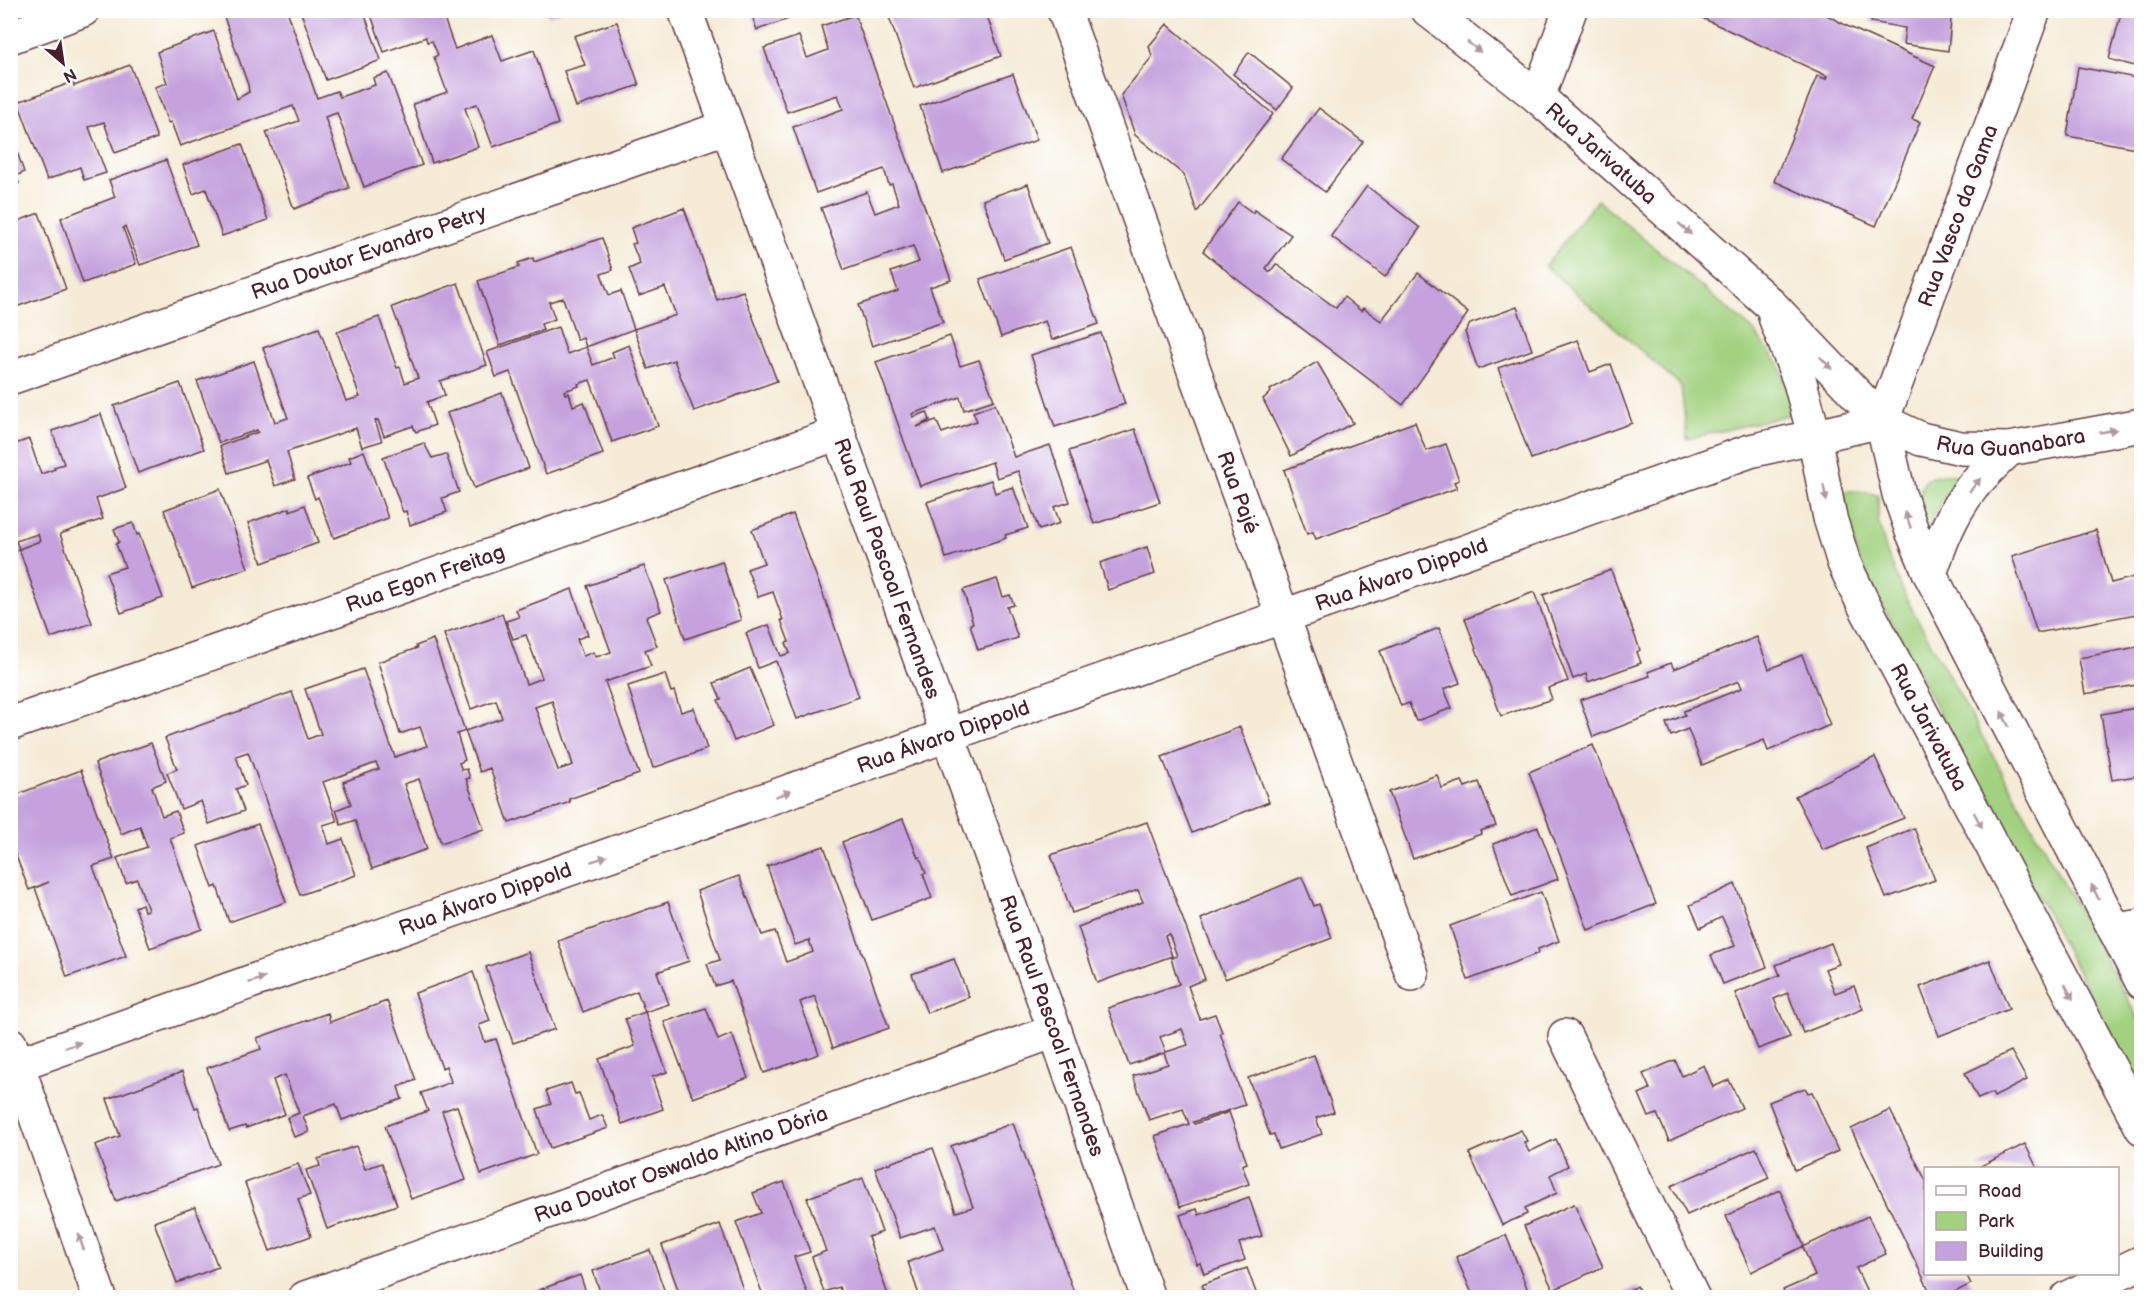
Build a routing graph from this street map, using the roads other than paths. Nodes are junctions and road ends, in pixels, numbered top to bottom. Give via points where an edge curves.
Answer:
1 (83, 10) edge
2 (686, 10) edge
3 (1064, 10) edge
4 (1428, 10) edge
5 (1569, 10) edge
6 (2034, 10) edge
7 (10, 37) edge
8 (1538, 97) junction
9 (726, 127) junction
10 (1770, 304) junction
11 (10, 378) edge
12 (1882, 421) junction
13 (2142, 425) edge
14 (839, 433) junction
15 (1814, 435) junction
16 (2009, 449) junction
17 (1930, 574) junction
18 (1282, 617) junction
19 (10, 724) edge
20 (947, 736) junction
21 (2128, 928) edge
22 (1412, 974) dead end
23 (2142, 982) edge
24 (1055, 1031) junction
25 (1565, 1036) dead end
26 (13, 1059) edge
27 (2142, 1128) edge
28 (2142, 1262) edge
29 (2119, 1273) edge
30 (2115, 1275) edge
31 (100, 1298) edge
32 (305, 1298) edge
33 (1148, 1298) edge
34 (1693, 1298) edge
35 (2067, 1298) edge

1 - 7 street
2 - 9 street, Rua Raul Pascoal Fernandes
3 - 18 street, Rua Pajé
4 -> 8 street, Rua Jarivatuba
5 - 8 street
6 - 12 street, Rua Vasco da Gama
8 -> 10 street, Rua Jarivatuba
9 - 11 street, Rua Doutor Evandro Petry
9 - 14 street, Rua Raul Pascoal Fernandes
10 -> 12 street, Rua Jarivatuba
10 - 15 street, Rua Jarivatuba via 1800,382
12 - 15 street, Rua Álvaro Dippold
12 - 16 street, Rua Guanabara via 1921,439 1961,448
17 -> 12 street via 1899,494
16 -> 13 street, Rua Guanabara
14 - 19 street, Rua Egon Freitag
14 - 20 street, Rua Raul Pascoal Fernandes
15 - 18 street, Rua Álvaro Dippold via 1750,451
15 -> 27 street, Rua Jarivatuba via 1830,518 1844,563 1861,599
17 -> 16 street via 1954,515 1973,486
21 -> 17 street
18 - 20 street, Rua Álvaro Dippold
18 - 22 street, Rua Pajé
20 - 24 street, Rua Raul Pascoal Fernandes
26 -> 20 street, Rua Álvaro Dippold
21 - 23 street
24 - 32 street, Rua Doutor Oswaldo Altino Dória
24 - 33 street, Rua Raul Pascoal Fernandes
25 - 34 street
31 -> 26 street
28 - 29 street
30 - 35 street

